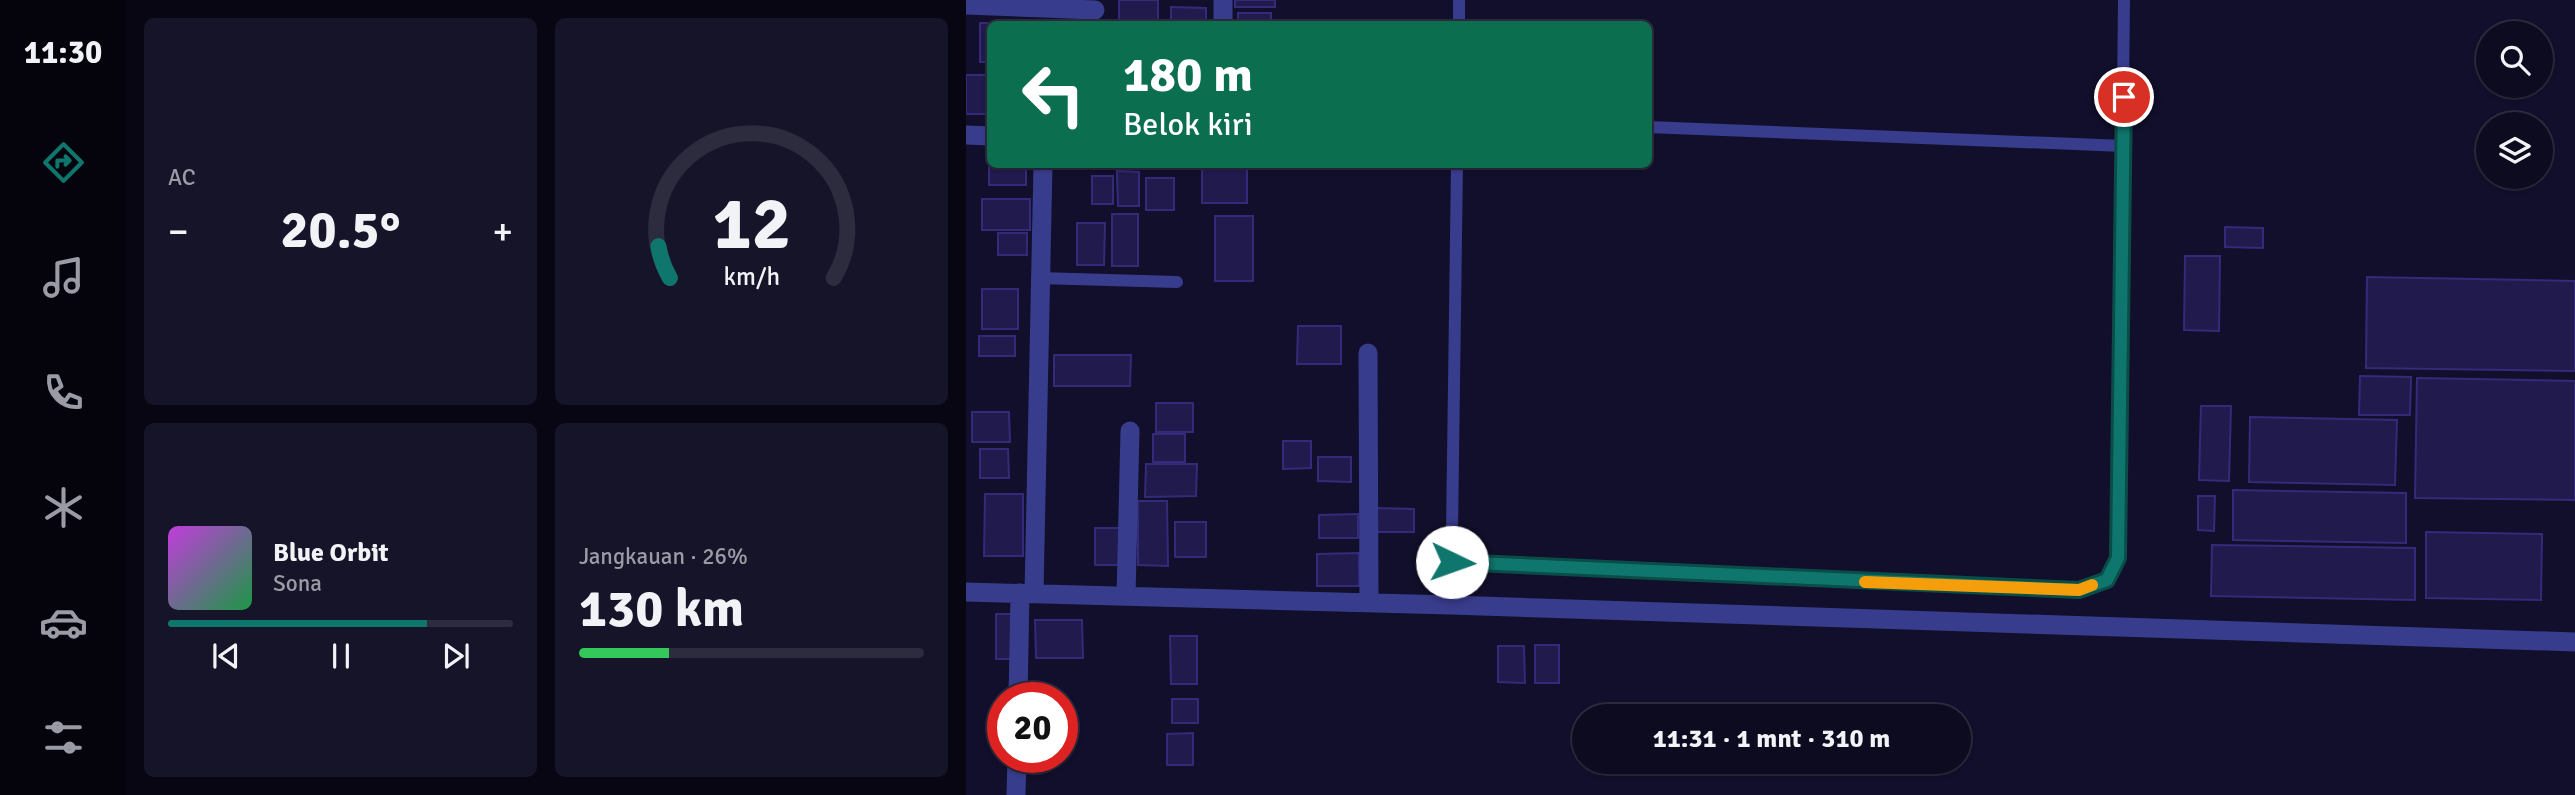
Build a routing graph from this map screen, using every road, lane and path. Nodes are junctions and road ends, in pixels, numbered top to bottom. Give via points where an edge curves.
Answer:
1 (1223, 0) edge
2 (1459, 0) edge
3 (2124, 0) edge
4 (966, 5) edge
5 (1095, 12) edge
6 (1046, 16) edge
7 (1223, 21) edge
8 (1459, 21) edge
9 (1652, 127) edge
10 (966, 135) edge
11 (987, 136) edge
12 (2124, 146) junction
13 (1043, 168) edge
14 (1457, 168) edge
15 (1039, 278) junction
16 (1177, 282) dead end
17 (1368, 353) dead end
18 (1130, 431) dead end
19 (1452, 562) junction
20 (966, 592) edge
21 (1027, 593) junction
22 (1126, 596) junction
23 (1369, 603) junction
24 (1451, 605) junction
25 (2575, 642) edge
26 (1019, 682) edge
27 (1017, 773) edge
28 (1016, 795) edge

1 - 7 street
2 - 8 lane
3 - 12 lane
4 - 6 street
5 - 6 street
9 - 12 lane
10 - 11 street
12 - 19 lane via 2118,558 2107,580 2079,590
13 - 15 street
14 - 19 lane
15 - 16 lane
15 - 21 street
17 - 23 street
18 - 22 street
19 - 24 lane
20 - 21 street
21 - 22 street
21 - 26 street
22 - 23 street
23 - 24 street
24 - 25 street
27 - 28 street

